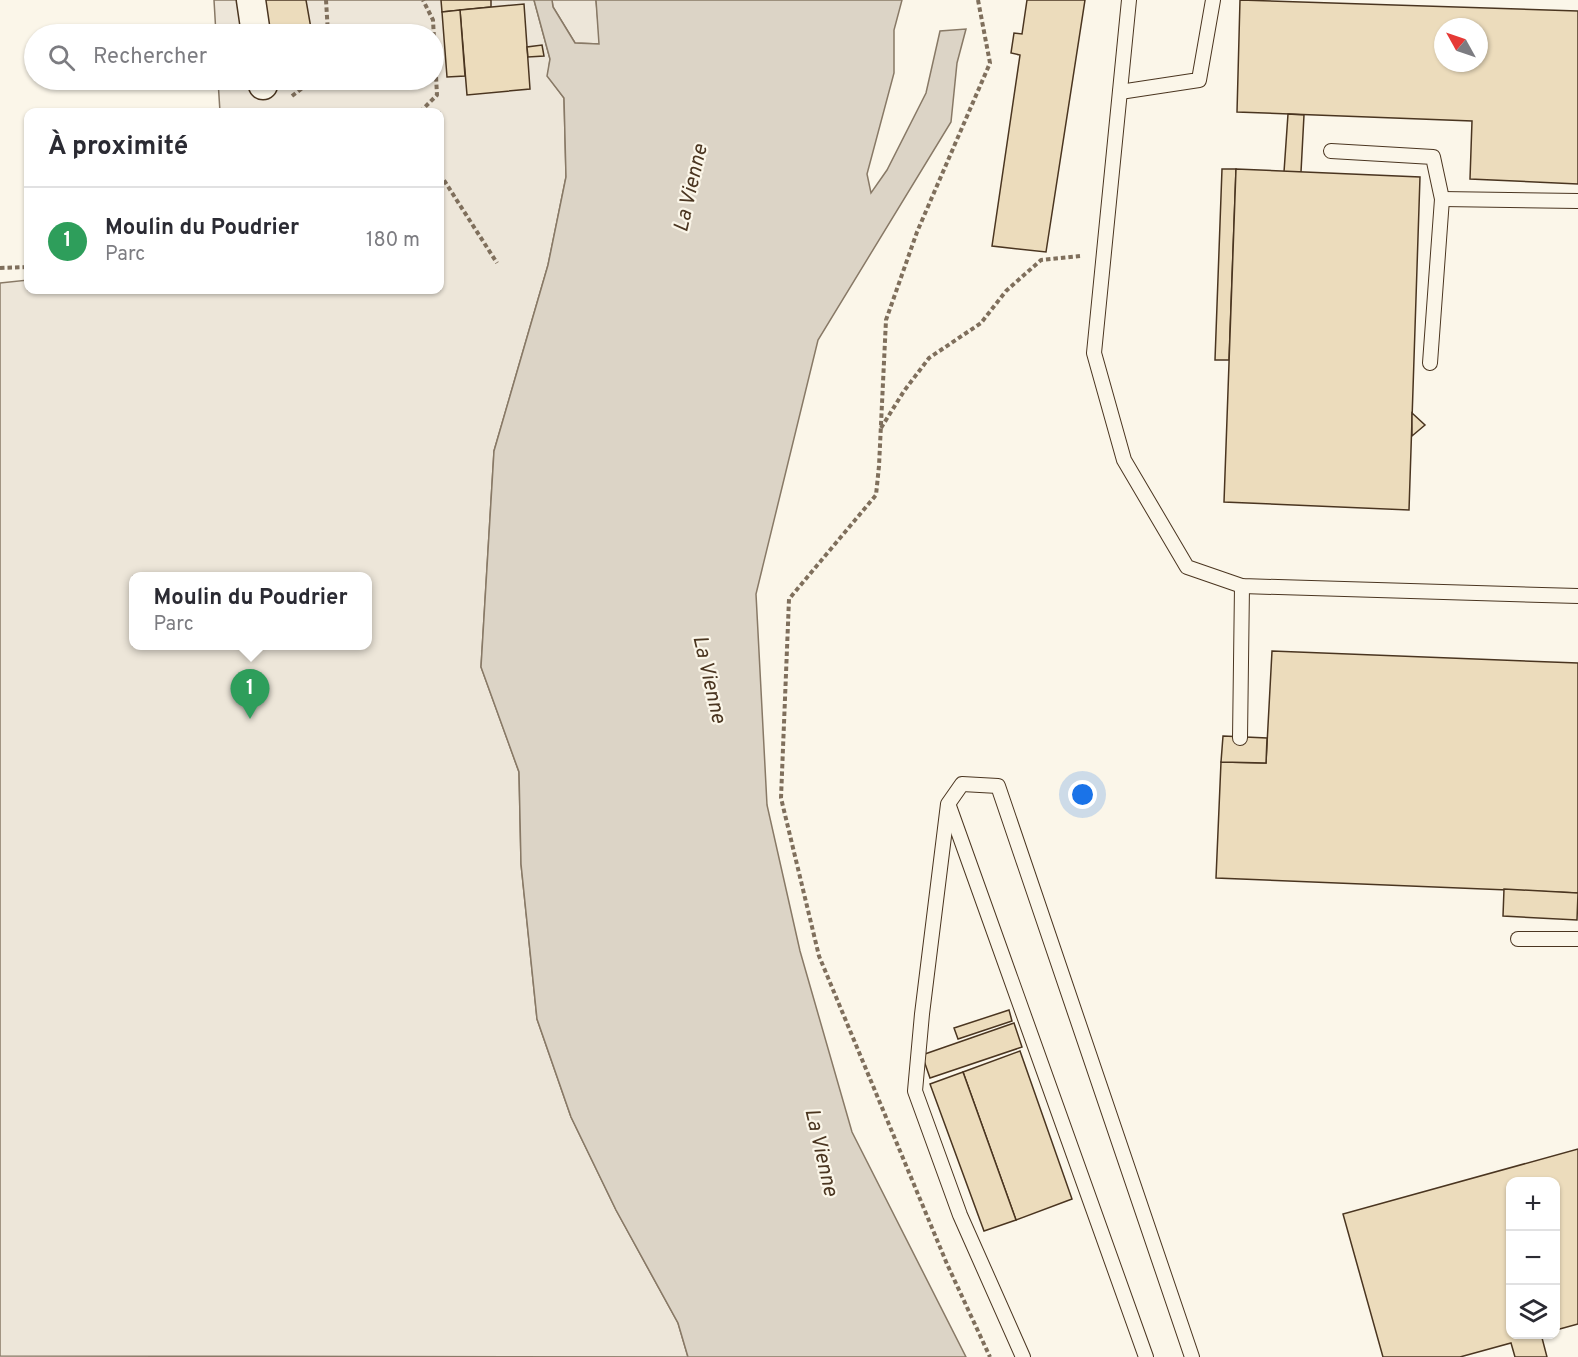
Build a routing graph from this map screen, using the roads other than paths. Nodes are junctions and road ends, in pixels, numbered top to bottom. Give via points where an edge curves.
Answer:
1 (251, 0) edge
2 (1129, 0) edge
3 (1213, 0) edge
4 (255, 24) edge
5 (1120, 92) junction
6 (1331, 151) dead end
7 (1442, 199) junction
8 (1578, 201) edge
9 (1430, 363) dead end
10 (1242, 586) junction
11 (1578, 596) edge
12 (1240, 738) dead end
13 (948, 804) junction
14 (1518, 939) dead end
15 (1578, 939) edge
16 (1023, 1357) edge
17 (1146, 1357) edge
18 (1192, 1357) edge

1 - 4 street
2 - 5 lane
3 - 5 lane via 1199,80
5 - 10 lane via 1094,353 1124,460 1187,567
6 - 7 lane via 1433,157
7 - 8 lane
7 - 9 lane
10 - 11 lane
10 - 12 lane
13 - 16 lane via 915,1091 960,1215
13 - 17 lane
13 - 18 lane via 962,784 998,786
14 - 15 lane

